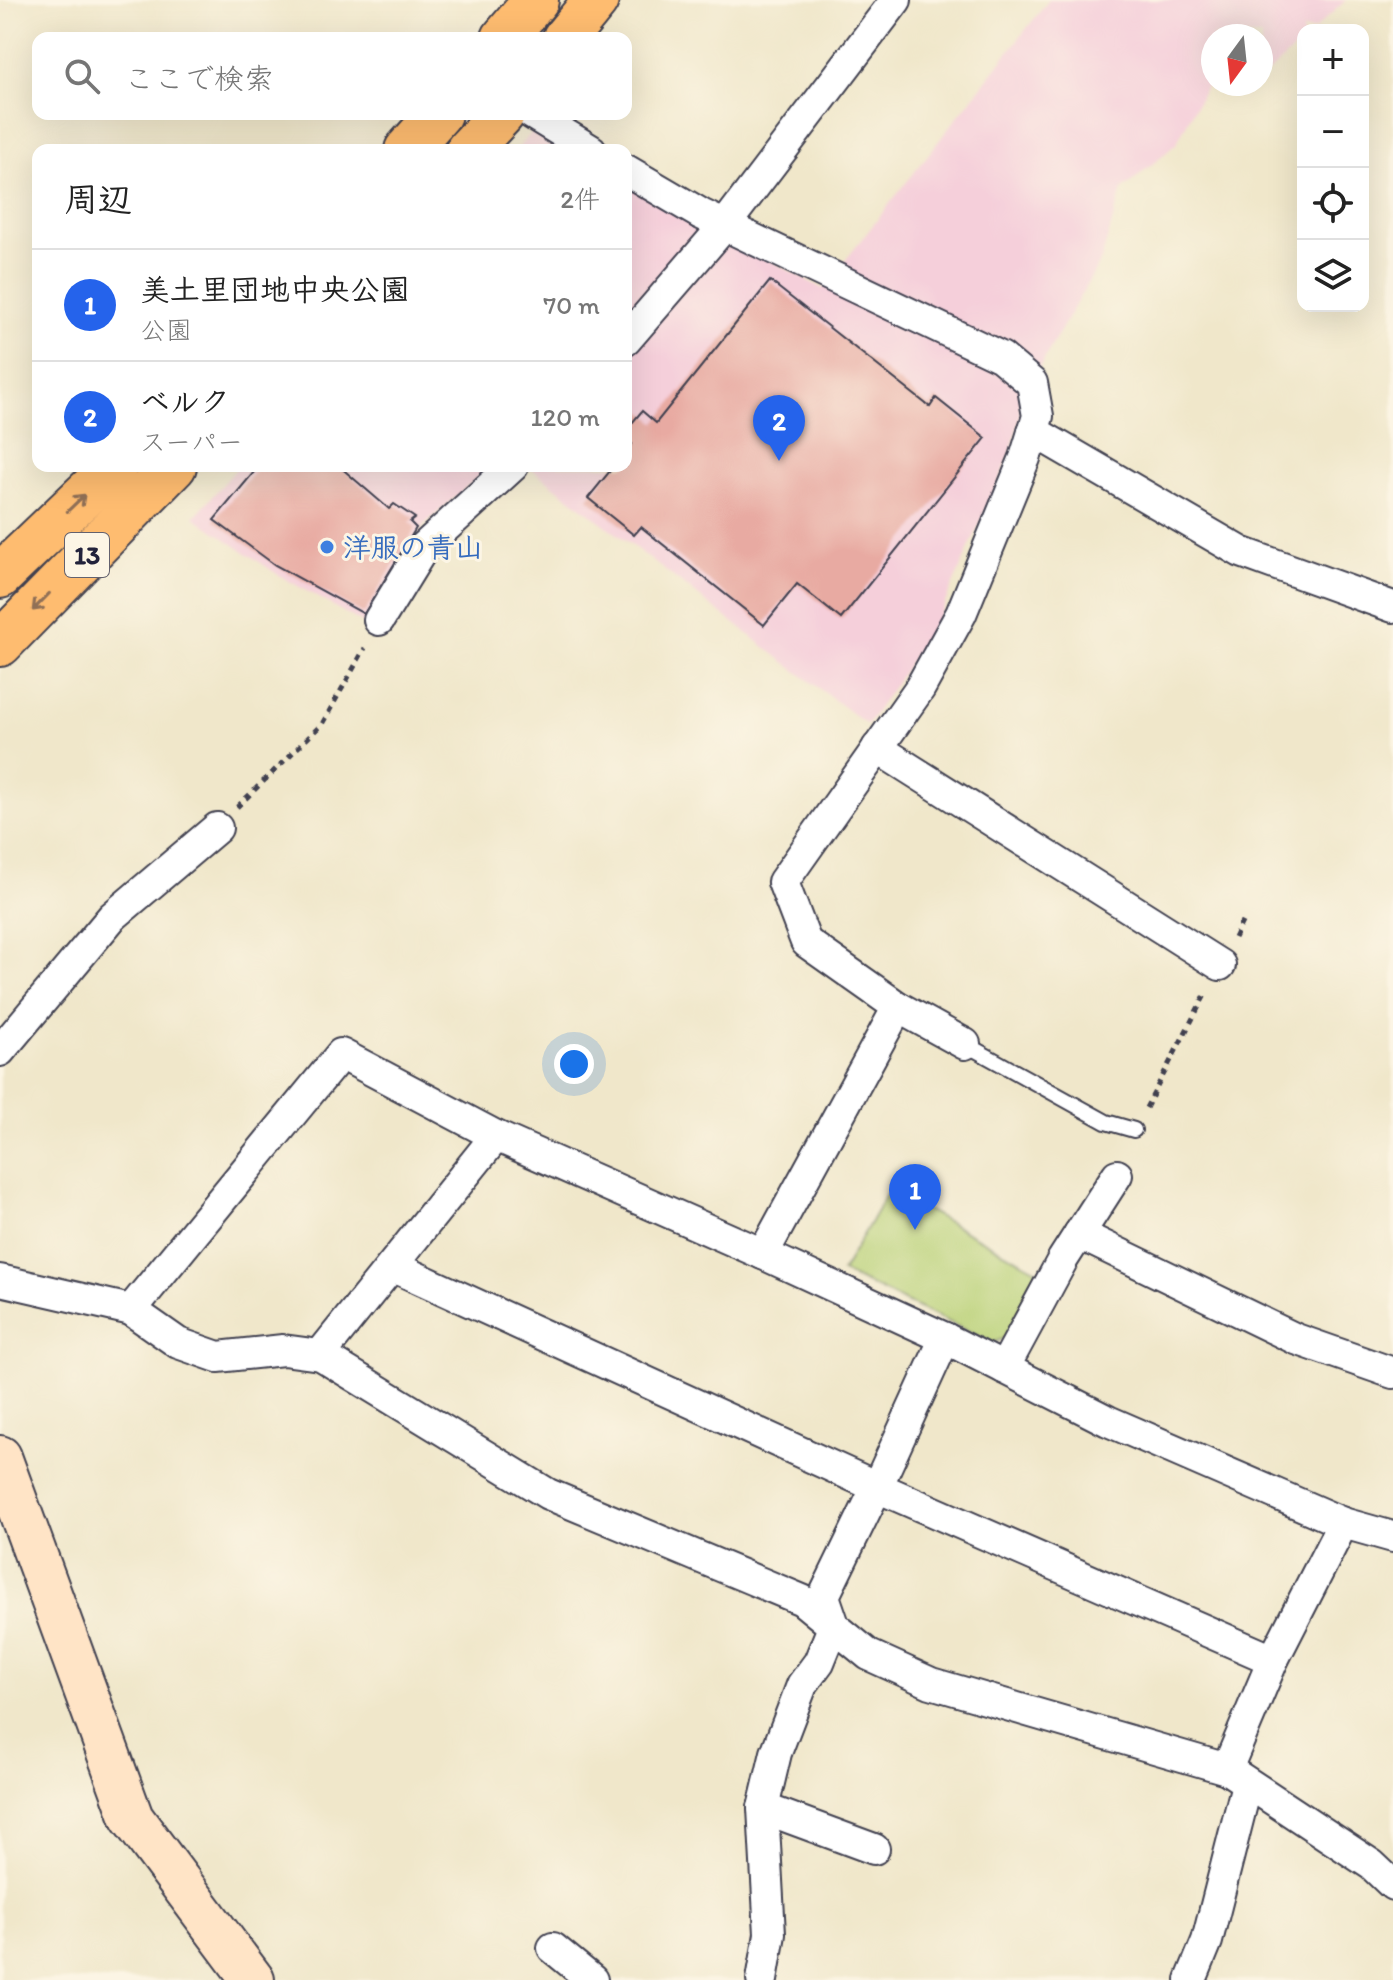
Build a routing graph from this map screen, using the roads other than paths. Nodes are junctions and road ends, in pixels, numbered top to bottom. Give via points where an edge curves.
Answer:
1 (536, 0) edge
2 (596, 0) edge
3 (896, 0) edge
4 (509, 32) edge
5 (570, 32) edge
6 (434, 120) edge
7 (496, 120) edge
8 (542, 120) edge
9 (412, 144) edge
10 (474, 144) edge
11 (581, 144) edge
12 (632, 173) edge
13 (725, 225) junction
14 (632, 333) edge
15 (1033, 431) junction
16 (109, 472) edge
17 (168, 472) edge
18 (506, 472) edge
19 (0, 576) edge
20 (1393, 607) edge
21 (379, 620) road end
22 (0, 644) edge
23 (877, 748) junction
24 (217, 828) road end
25 (1220, 965) road end
26 (898, 1007) junction
27 (965, 1044) joint
28 (0, 1051) edge
29 (1134, 1130) road end
30 (496, 1136) junction
31 (1117, 1175) dead end
32 (1079, 1234) junction
33 (763, 1254) junction
34 (392, 1266) junction
35 (0, 1280) edge
36 (131, 1310) junction
37 (945, 1338) junction
38 (320, 1355) junction
39 (1004, 1368) junction
40 (1393, 1373) edge
41 (0, 1457) edge
42 (877, 1487) junction
43 (1343, 1523) junction
44 (1393, 1537) edge
45 (834, 1625) junction
46 (1273, 1660) junction
47 (1237, 1776) junction
48 (763, 1808) junction
49 (874, 1849) dead end
50 (1393, 1885) edge
51 (553, 1948) dead end
52 (253, 1980) edge
53 (592, 1980) edge
54 (762, 1980) edge
55 (1191, 1980) edge

1 - 4 main road
2 - 5 main road
3 - 13 street
6 - 9 main road
7 - 10 main road
8 - 11 street
12 - 13 street
13 - 14 street
13 - 15 street via 1001,357 1032,383 1038,416
15 - 20 street via 1241,552
15 - 23 street via 961,614 920,688
19 -> 16 main road, 13
17 -> 22 main road, 13
18 - 21 street via 424,547
23 - 25 street
23 - 26 street via 783,882 806,942
24 - 28 street via 112,917
26 - 27 street
26 - 33 street
27 - 29 lane via 1106,1122
30 - 33 street
30 - 34 street
30 - 36 street via 341,1054
31 - 32 street
32 - 39 street
32 - 40 street via 1296,1339
33 - 37 street
34 - 38 street
34 - 42 street
35 - 36 street
36 - 38 street via 178,1343 218,1357 283,1350
37 - 39 street
37 - 42 street
38 - 45 street via 548,1494 802,1600
39 - 43 street via 1108,1421
41 - 52 street via 132,1818
42 - 45 street via 824,1596
42 - 46 street
43 - 44 street
43 - 46 street
45 - 47 street via 869,1655 931,1683
45 - 48 street via 819,1662 802,1685 776,1753
46 - 47 street
47 - 50 street via 1372,1865
47 - 55 street via 1207,1941
48 - 49 street
48 - 54 street via 770,1934
51 - 53 street

